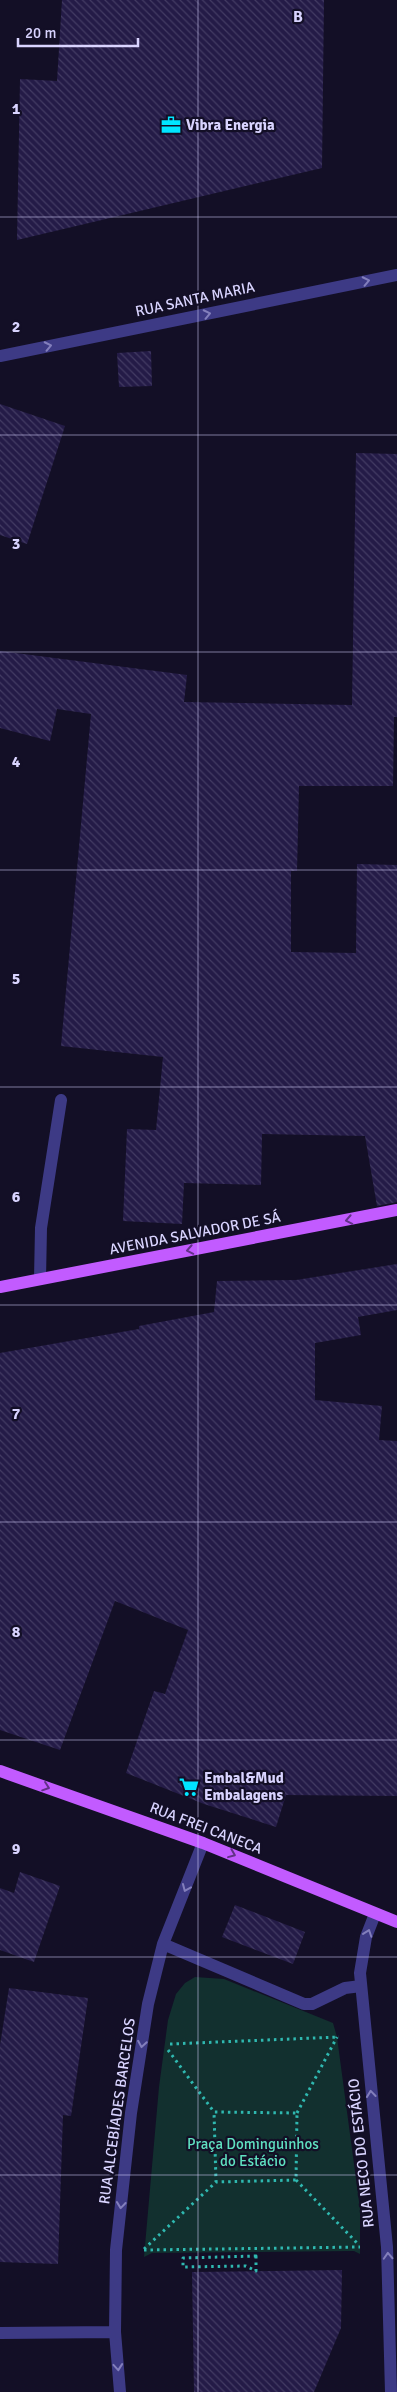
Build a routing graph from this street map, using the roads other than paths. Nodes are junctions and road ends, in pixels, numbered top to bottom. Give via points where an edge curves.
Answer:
1 (397, 275) edge
2 (0, 356) edge
3 (61, 1100) dead end
4 (397, 1210) edge
5 (40, 1279) junction
6 (0, 1287) edge
7 (0, 1771) edge
8 (203, 1842) junction
9 (376, 1914) junction
10 (397, 1922) edge
11 (164, 1944) junction
12 (361, 1986) junction
13 (115, 2332) junction
14 (0, 2333) edge
15 (120, 2392) edge
16 (392, 2392) edge

2 -> 1 street, RUA SANTA MARIA
3 - 5 street via 41,1228
4 -> 5 main road, AVENIDA SALVADOR DE SÁ
5 - 6 main road, AVENIDA SALVADOR DE SÁ
7 -> 8 main road, RUA FREI CANECA
8 -> 9 main road, RUA FREI CANECA
8 -> 11 street, RUA ALCEBÍADES BARCELOS
9 - 10 main road, RUA FREI CANECA
12 -> 9 street, RUA NECO DO ESTÁCIO via 364,1942
11 - 12 street via 304,2004 312,2004 345,1988
11 -> 13 street, RUA ALCEBÍADES BARCELOS via 148,2004 131,2112 116,2250
16 -> 12 street, RUA NECO DO ESTÁCIO via 387,2246
13 - 14 street
13 -> 15 street, RUA ALCEBÍADES BARCELOS

